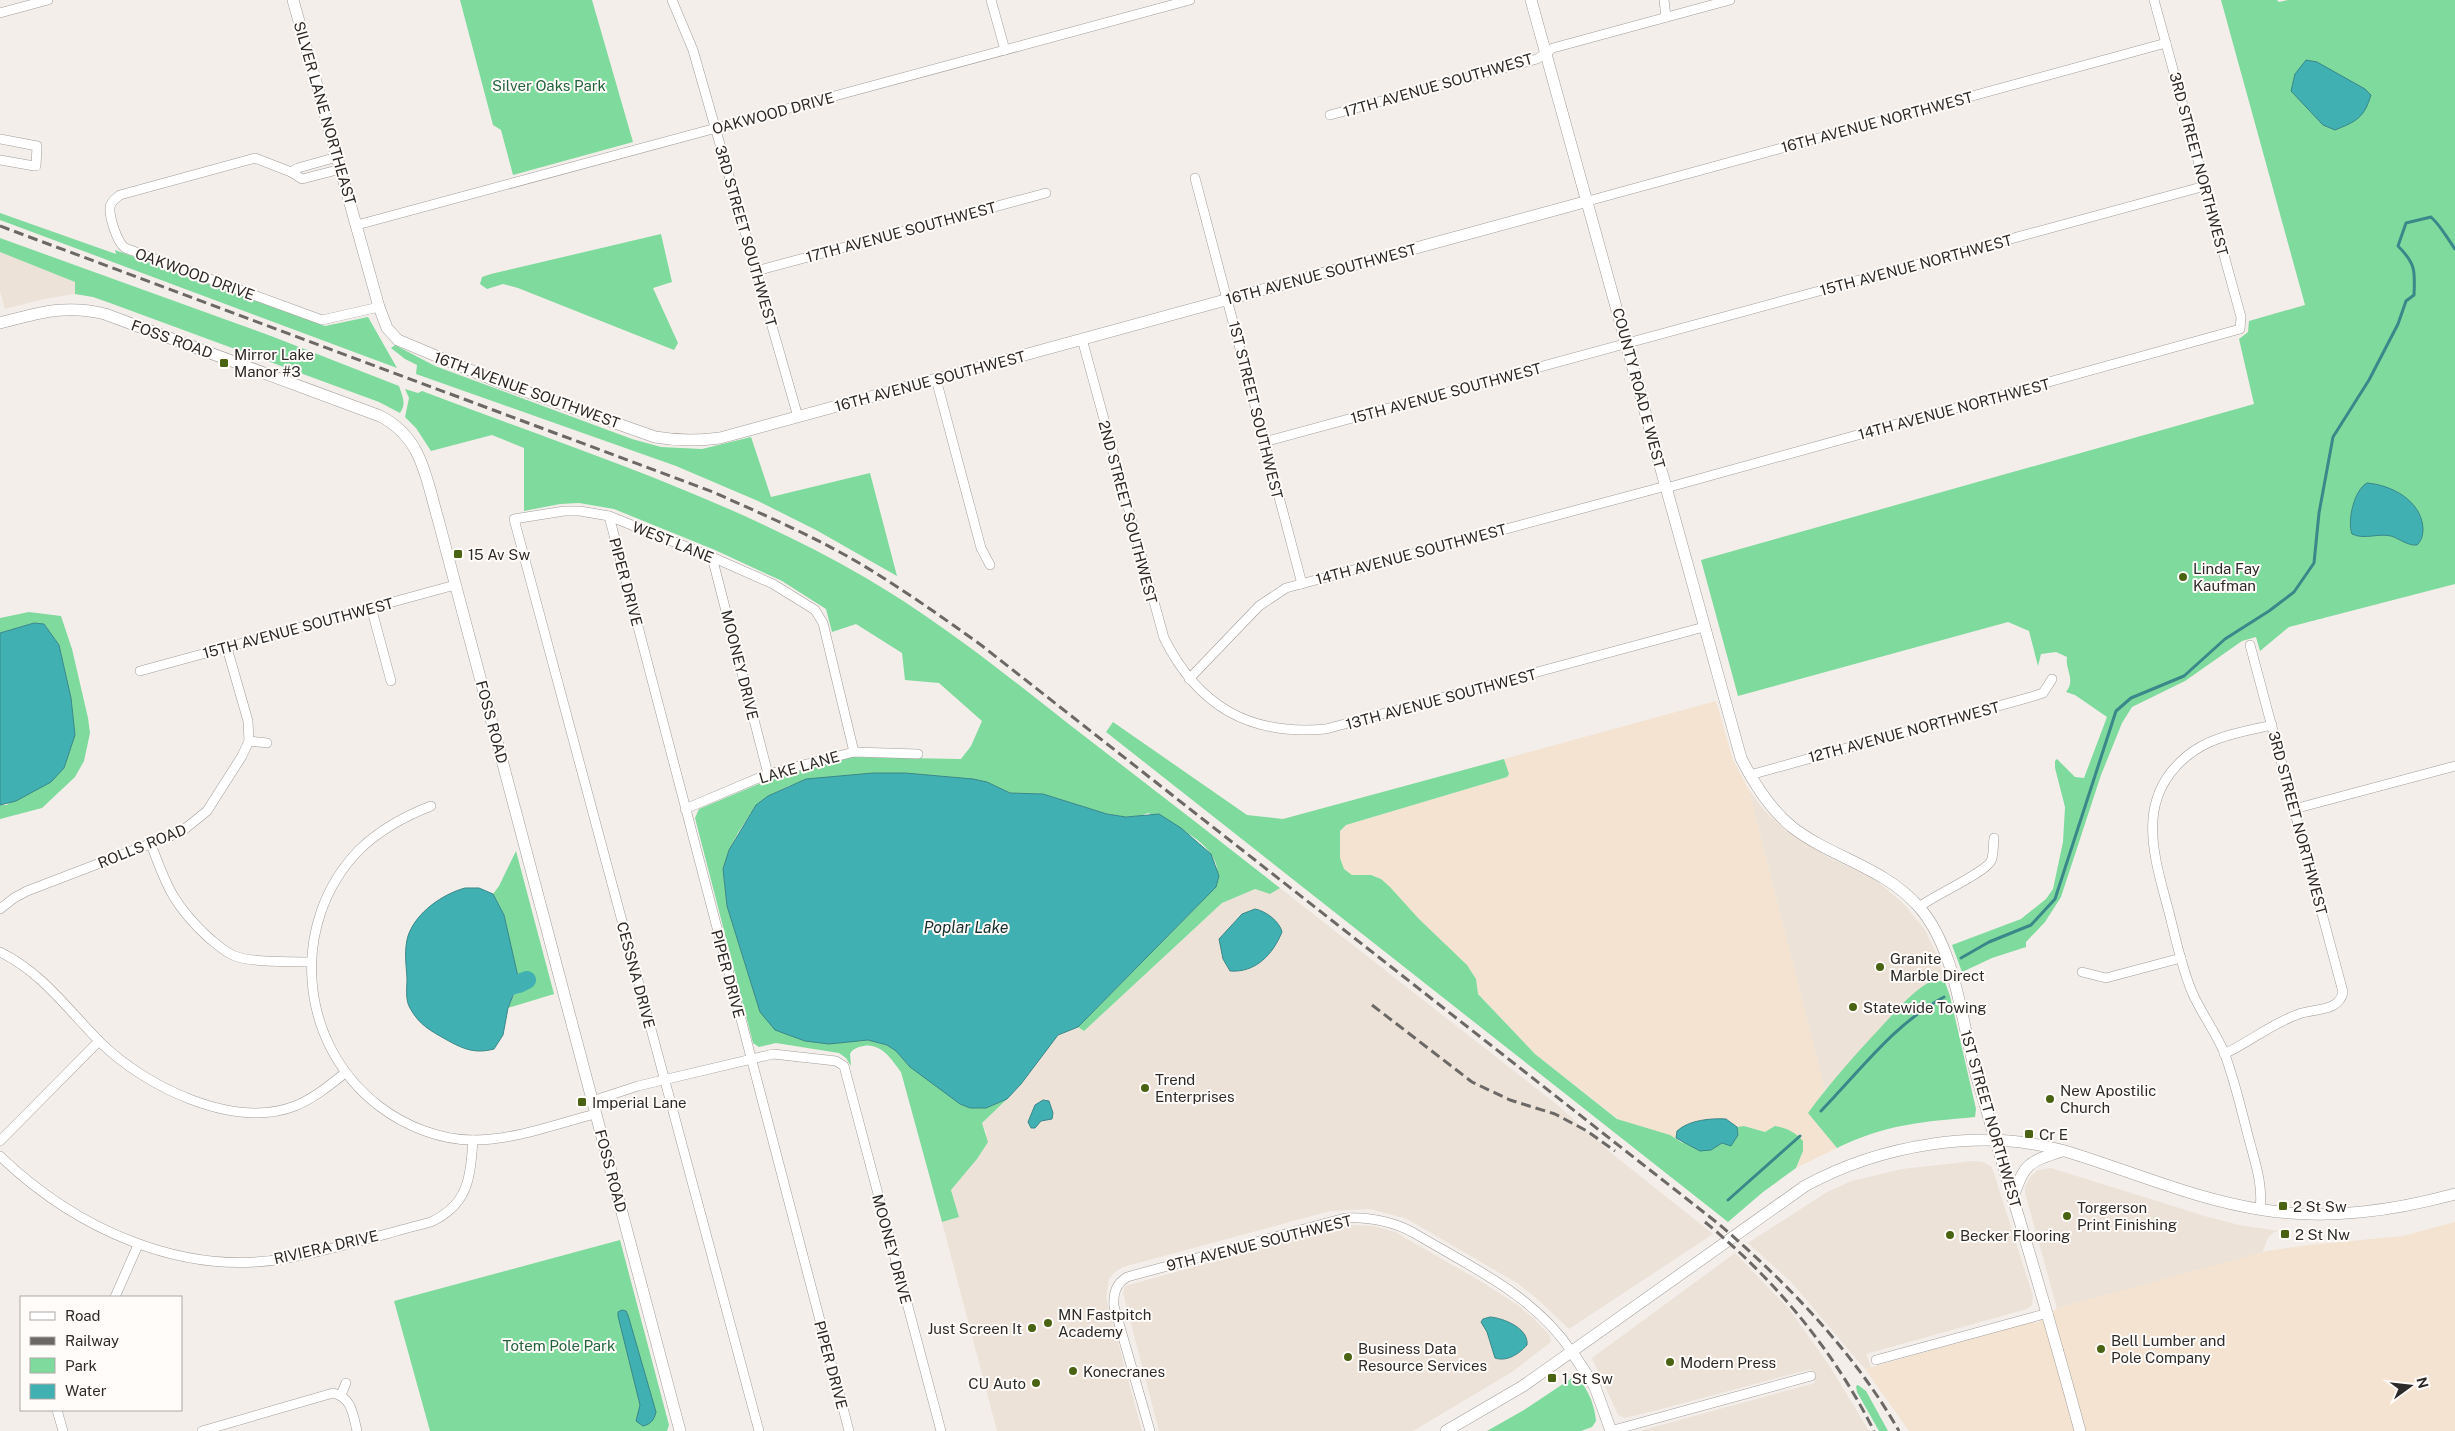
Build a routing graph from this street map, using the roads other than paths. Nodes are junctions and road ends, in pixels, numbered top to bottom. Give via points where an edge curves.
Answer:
1 (48, 0) edge
2 (293, 0) edge
3 (672, 0) edge
4 (991, 0) edge
5 (1190, 0) edge
6 (1531, 0) edge
7 (1664, 0) edge
8 (1730, 0) edge
9 (2154, 0) edge
10 (0, 13) edge
11 (1666, 17) junction
12 (2166, 43) junction
13 (1005, 50) junction
14 (1546, 53) junction
15 (1330, 115) dead end
16 (715, 129) junction
17 (0, 139) edge
18 (337, 157) junction
19 (0, 160) edge
20 (341, 169) junction
21 (291, 172) junction
22 (1195, 178) dead end
23 (2205, 186) junction
24 (1046, 193) dead end
25 (1588, 201) junction
26 (356, 225) junction
27 (756, 271) junction
28 (1228, 300) junction
29 (379, 308) junction
30 (0, 323) edge
31 (2240, 329) joint
32 (1082, 339) junction
33 (1628, 344) junction
34 (936, 379) junction
35 (798, 417) junction
36 (1264, 442) junction
37 (1666, 487) junction
38 (609, 516) junction
39 (514, 519) joint
40 (712, 557) junction
41 (990, 565) dead end
42 (1302, 584) junction
43 (455, 585) junction
44 (371, 607) junction
45 (1704, 627) junction
46 (2250, 645) dead end
47 (227, 648) junction
48 (140, 671) dead end
49 (1188, 679) junction
50 (2052, 679) dead end
51 (391, 681) dead end
52 (2272, 725) junction
53 (249, 741) junction
54 (267, 743) dead end
55 (854, 752) junction
56 (918, 754) dead end
57 (2455, 766) edge
58 (768, 774) junction
59 (1750, 775) junction
60 (431, 806) dead end
61 (685, 809) junction
62 (2294, 809) junction
63 (1994, 838) dead end
64 (151, 844) junction
65 (1919, 907) junction
66 (0, 909) edge
67 (0, 952) edge
68 (2181, 958) junction
69 (311, 962) junction
70 (2082, 972) dead end
71 (99, 1041) junction
72 (2224, 1054) junction
73 (750, 1058) junction
74 (346, 1073) junction
75 (664, 1080) junction
76 (592, 1101) junction
77 (595, 1114) junction
78 (0, 1140) edge
79 (473, 1140) junction
80 (1995, 1140) junction
81 (2063, 1151) junction
82 (0, 1156) edge
83 (2455, 1194) edge
84 (2013, 1197) junction
85 (2260, 1209) junction
86 (138, 1245) junction
87 (115, 1296) edge
88 (2048, 1313) junction
89 (1572, 1352) junction
90 (1876, 1360) dead end
91 (1811, 1376) dead end
92 (346, 1383) dead end
93 (341, 1395) junction
94 (57, 1411) edge
95 (63, 1431) edge
96 (202, 1431) edge
97 (357, 1431) edge
98 (680, 1431) edge
99 (759, 1431) edge
100 (849, 1431) edge
101 (941, 1431) edge
102 (1150, 1431) edge
103 (1446, 1431) edge
104 (1611, 1431) edge
105 (2080, 1431) edge

1 - 10 street
2 - 18 street, SILVER LANE NORTHEAST
3 - 16 street, 3RD STREET SOUTHWEST via 693,50
4 - 13 street
5 - 13 street, OAKWOOD DRIVE
6 - 14 street, COUNTY ROAD E WEST
7 - 11 street
8 - 11 street, 17TH AVENUE SOUTHWEST
9 - 12 street, 3RD STREET NORTHWEST
11 - 14 street, 17TH AVENUE SOUTHWEST via 1553,48
12 - 23 street, 3RD STREET NORTHWEST
12 - 25 street, 16TH AVENUE NORTHWEST
13 - 16 street, OAKWOOD DRIVE
14 - 15 street, 17TH AVENUE SOUTHWEST via 1537,59
14 - 25 street, COUNTY ROAD E WEST
16 - 26 street, OAKWOOD DRIVE
16 - 27 street, 3RD STREET SOUTHWEST
17 - 19 street via 39,149 36,166
18 - 20 street, SILVER LANE NORTHEAST
18 - 21 street
20 - 21 street, OAKWOOD DRIVE via 302,179
20 - 26 street, SILVER LANE NORTHEAST
21 - 29 street, OAKWOOD DRIVE via 255,158 120,195 110,206 120,244 322,320
22 - 28 street, 1ST STREET SOUTHWEST
23 - 31 street, 3RD STREET NORTHWEST via 2241,317
23 - 33 street, 15TH AVENUE NORTHWEST
24 - 27 street, 17TH AVENUE SOUTHWEST
25 - 28 street, 16TH AVENUE SOUTHWEST
25 - 33 street, COUNTY ROAD E WEST
26 - 29 street, 16TH AVENUE SOUTHWEST
27 - 35 street, 3RD STREET SOUTHWEST
28 - 32 street, 16TH AVENUE SOUTHWEST
28 - 36 street, 1ST STREET SOUTHWEST
29 - 35 street, 16TH AVENUE SOUTHWEST via 387,328 398,340 411,347 655,437 703,440
30 - 43 street, FOSS ROAD via 57,309 75,308 105,314 389,420 406,435 418,453
31 - 37 street, 14TH AVENUE NORTHWEST
32 - 34 street, 16TH AVENUE SOUTHWEST
32 - 49 street, 2ND STREET SOUTHWEST via 1158,621 1173,657
33 - 36 street, 15TH AVENUE SOUTHWEST
33 - 37 street, COUNTY ROAD E WEST
34 - 35 street, 16TH AVENUE SOUTHWEST
34 - 41 street via 981,548
36 - 42 street, 1ST STREET SOUTHWEST
37 - 42 street, 14TH AVENUE SOUTHWEST
37 - 45 street, COUNTY ROAD E WEST
38 - 39 street, WEST LANE via 564,511
38 - 40 street, WEST LANE
38 - 61 street, PIPER DRIVE
39 - 75 street, CESSNA DRIVE
40 - 55 street, WEST LANE via 773,584 820,616
40 - 58 street, MOONEY DRIVE
42 - 49 street, 14TH AVENUE SOUTHWEST via 1274,594 1259,606
43 - 44 street, 15TH AVENUE SOUTHWEST
43 - 76 street, FOSS ROAD
44 - 47 street, 15TH AVENUE SOUTHWEST
44 - 51 street
45 - 49 street, 13TH AVENUE SOUTHWEST via 1326,729 1286,730 1251,722 1215,704
45 - 59 street, COUNTY ROAD E WEST via 1734,738
46 - 52 street, 3RD STREET NORTHWEST
47 - 48 street, 15TH AVENUE SOUTHWEST
47 - 53 street via 248,721
50 - 59 street, 12TH AVENUE NORTHWEST via 2043,693 2034,696
52 - 62 street, 3RD STREET NORTHWEST
52 - 68 street via 2201,746 2175,767 2161,790 2152,818 2151,840
53 - 54 street
53 - 64 street, ROLLS ROAD via 200,819 182,832
55 - 56 street, LAKE LANE
55 - 58 street, LAKE LANE
57 - 62 street
58 - 61 street, LAKE LANE
59 - 65 street, 1ST STREET NORTHWEST via 1761,794 1792,826 1829,849 1874,870
60 - 69 street via 392,824 348,863 319,917
61 - 73 street, PIPER DRIVE
62 - 72 street, 3RD STREET NORTHWEST via 2343,986 2341,1000 2333,1006 2283,1021
63 - 65 street via 1992,859 1986,868
64 - 66 street, ROLLS ROAD via 26,891
64 - 69 street via 179,907 223,950 240,958
65 - 80 street, 1ST STREET NORTHWEST via 1948,964
67 - 71 street via 51,988
68 - 70 street via 2106,978
68 - 72 street via 2192,992 2216,1033
69 - 74 street via 311,985 321,1027
71 - 74 street via 118,1059 157,1085 180,1096 225,1108 264,1112 294,1106
71 - 78 street
72 - 85 street via 2261,1185
73 - 75 street
73 - 100 street, PIPER DRIVE
73 - 101 street, MOONEY DRIVE via 773,1054 836,1061 844,1066
74 - 79 street via 369,1098 405,1123 447,1137
75 - 76 street
75 - 99 street, CESSNA DRIVE
76 - 77 street, FOSS ROAD
77 - 79 street via 527,1132
77 - 98 street, FOSS ROAD
79 - 86 street, RIVIERA DRIVE via 470,1177 464,1192 453,1208 431,1222 287,1258 263,1261 197,1258
80 - 81 street
80 - 84 street, 1ST STREET NORTHWEST
80 - 89 street via 1921,1146 1866,1158 1834,1170 1805,1186
81 - 84 street via 2035,1160 2026,1167
81 - 85 street via 2193,1193
82 - 86 street, RIVIERA DRIVE via 38,1190 65,1208
83 - 85 street via 2372,1212 2302,1214
84 - 88 street, 1ST STREET NORTHWEST
86 - 87 street
88 - 90 street
88 - 105 street, 1ST STREET NORTHWEST
89 - 102 street, 9TH AVENUE SOUTHWEST via 1540,1313 1509,1290 1402,1226 1360,1217 1330,1221 1121,1281 1113,1295 1114,1306
89 - 103 street via 1523,1386
89 - 104 street via 1595,1387
91 - 104 street
92 - 93 street
93 - 96 street via 329,1394
93 - 97 street via 350,1405
94 - 95 street

